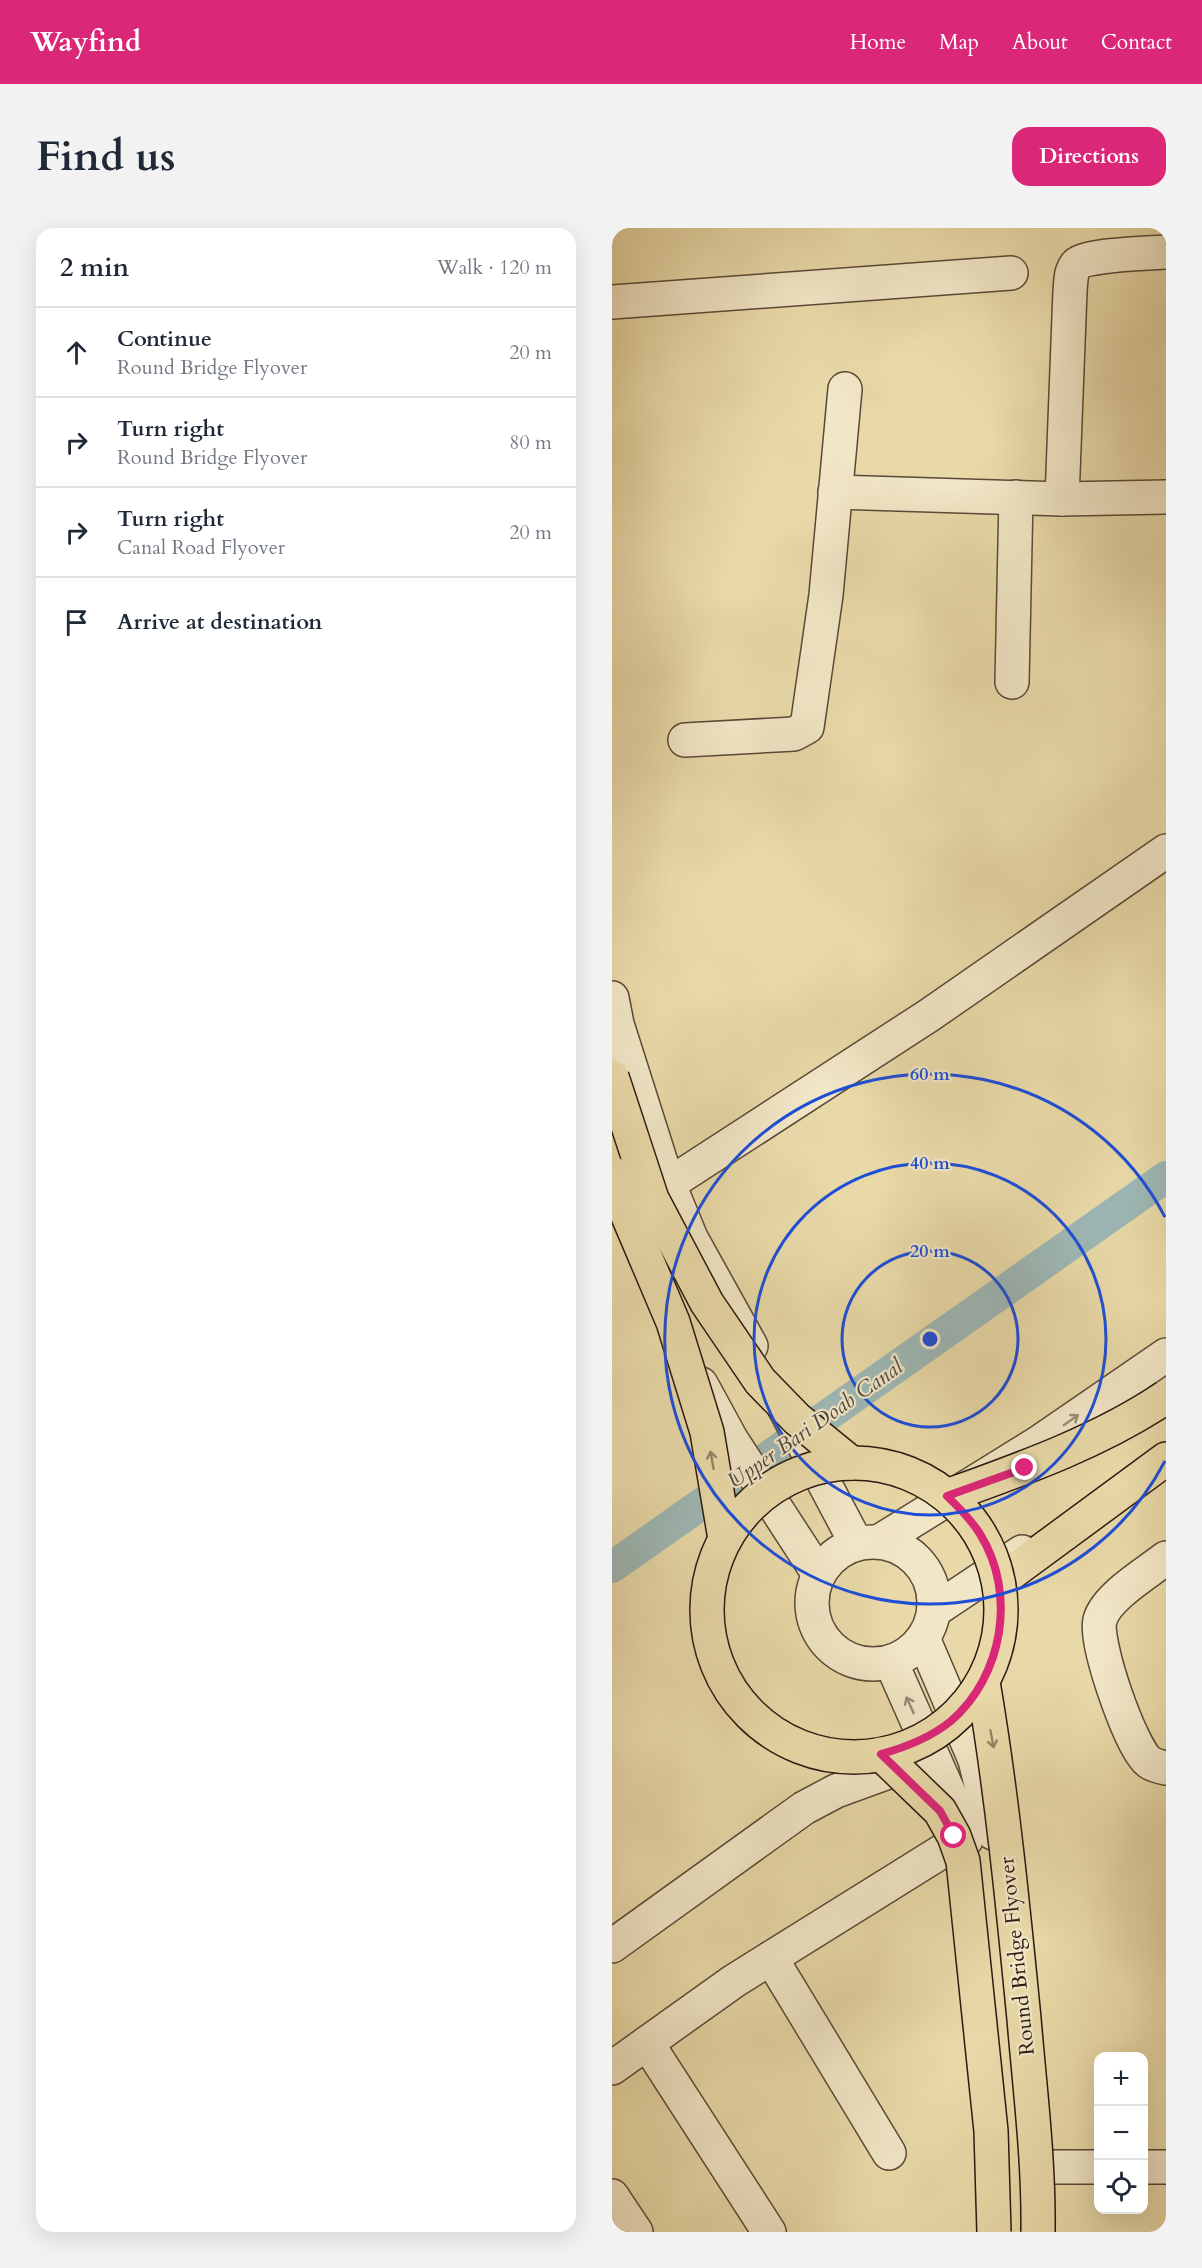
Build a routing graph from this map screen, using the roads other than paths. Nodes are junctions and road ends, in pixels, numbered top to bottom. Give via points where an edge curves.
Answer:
1 (1166, 252) edge
2 (1011, 273) dead end
3 (612, 302) edge
4 (846, 389) dead end
5 (836, 492) junction
6 (1016, 497) junction
7 (1166, 497) edge
8 (1062, 499) junction
9 (1012, 681) dead end
10 (685, 740) dead end
11 (1166, 851) edge
12 (612, 998) edge
13 (612, 1077) edge
14 (612, 1173) edge
15 (669, 1184) junction
16 (612, 1198) edge
17 (692, 1238) junction
18 (640, 1262) junction
19 (1166, 1355) edge
20 (1166, 1397) edge
21 (1166, 1458) edge
22 (851, 1463) junction
23 (947, 1496) junction
24 (724, 1539) junction
25 (868, 1542) junction
26 (1166, 1558) edge
27 (818, 1573) junction
28 (999, 1582) junction
29 (929, 1624) junction
30 (891, 1662) junction
31 (983, 1682) junction
32 (881, 1754) junction
33 (932, 1756) junction
34 (1166, 1768) edge
35 (965, 1837) junction
36 (612, 1946) edge
37 (771, 1958) junction
38 (647, 2043) junction
39 (612, 2068) edge
40 (889, 2153) dead end
41 (1049, 2167) junction
42 (1094, 2167) edge
43 (1148, 2167) edge
44 (1166, 2167) edge
45 (612, 2196) edge
46 (636, 2232) edge
47 (768, 2232) edge
48 (983, 2232) edge
49 (994, 2232) edge
50 (1038, 2232) edge
51 (1053, 2232) edge

1 - 8 street via 1091,258 1078,262 1073,270
2 - 3 street
4 - 5 street
5 - 6 street
5 - 10 street via 807,727 794,734
6 - 8 street
6 - 9 street
7 - 8 street
11 - 15 street via 927,1016
12 - 15 street via 616,1024
13 - 22 main road, bridge via 652,1199 707,1303 760,1381 797,1419
24 -> 14 main road, bridge via 707,1432 674,1322
15 - 17 street
16 - 18 street
17 - 18 street
17 - 25 street, bridge via 840,1514
18 - 27 street, bridge via 731,1440
25 -> 19 street via 1038,1443
20 - 23 main road, bridge via 1102,1435
21 - 28 main road
21 - 29 street
22 - 23 main road, bridge via 902,1471
22 - 24 main road, bridge via 801,1473 778,1484 739,1517
23 - 28 main road, bridge via 981,1535
24 - 32 main road, bridge via 714,1562 706,1613 716,1662 742,1707 782,1739 805,1749 856,1757
25 - 27 street via 834,1554
25 - 29 street via 903,1549 922,1564 933,1585
26 - 34 street via 1106,1605 1098,1636 1108,1676 1138,1746 1148,1761
27 - 30 street via 811,1596 813,1620 825,1641 851,1660 866,1664
28 - 31 main road, bridge via 999,1634
29 - 30 street via 912,1651
29 - 41 street via 975,1760 990,1821 1030,2005
33 -> 30 street
31 - 32 main road, bridge via 969,1703 937,1731 907,1748
31 -> 50 main road, Round Bridge Flyover, bridge via 1013,1905 1035,2127
32 - 49 main road, Round Bridge Flyover, bridge via 940,1811 963,1860 991,2131
33 - 35 street
33 - 36 street via 836,1791 804,1808
35 - 37 street
35 - 48 street via 977,1876 989,1964 994,2077
37 - 38 street
37 - 40 street
38 - 39 street
38 - 47 street
41 - 42 street
41 - 51 street
43 - 44 street
45 - 46 street

